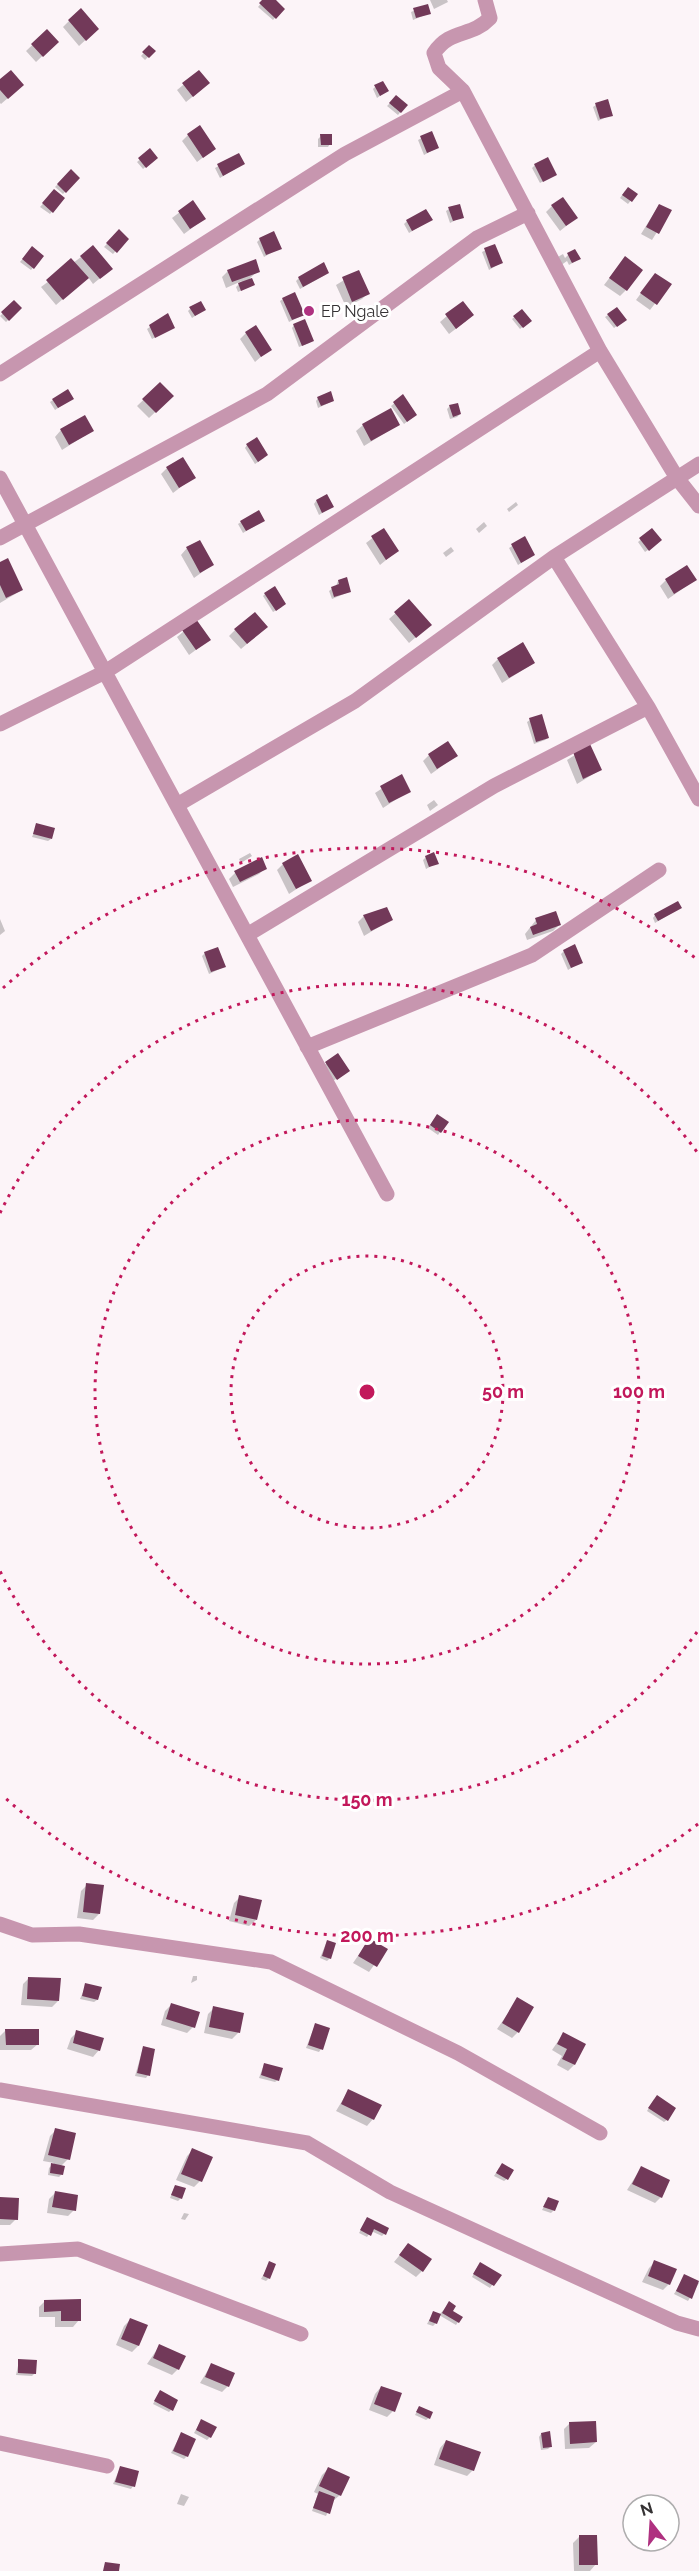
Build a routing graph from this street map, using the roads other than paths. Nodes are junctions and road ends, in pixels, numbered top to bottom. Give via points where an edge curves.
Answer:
1 (485, 0) edge
2 (463, 91) junction
3 (528, 213) junction
4 (600, 351) junction
5 (0, 374) edge
6 (699, 464) edge
7 (0, 478) edge
8 (677, 478) junction
9 (699, 506) edge
10 (24, 524) junction
11 (0, 538) edge
12 (554, 557) junction
13 (105, 672) junction
14 (648, 707) junction
15 (0, 724) edge
16 (699, 799) edge
17 (177, 805) junction
18 (659, 870) dead end
19 (247, 935) junction
20 (307, 1047) junction
21 (387, 1194) dead end
22 (0, 1924) edge
23 (0, 2091) edge
24 (600, 2133) dead end
25 (0, 2254) edge
26 (699, 2329) edge
27 (301, 2334) dead end
28 (0, 2443) edge
29 (107, 2466) dead end

1 - 2 street via 490,18 482,27 443,40 434,53 439,68
2 - 3 street
2 - 5 street via 345,154
3 - 4 street
3 - 10 street via 477,238 267,394
4 - 8 street
4 - 13 street
6 - 8 street
7 - 10 street
8 - 9 street
8 - 12 street
10 - 11 street
10 - 13 street
12 - 14 street
12 - 17 street via 355,702
13 - 15 street
13 - 17 street
14 - 16 street
14 - 19 street via 494,786
17 - 19 street
18 - 20 street via 532,955
19 - 20 street
20 - 21 street
22 - 24 street via 32,1935 79,1934 271,1962 458,2053
23 - 26 street via 307,2144 390,2192 677,2323
25 - 27 street via 78,2249
28 - 29 street

